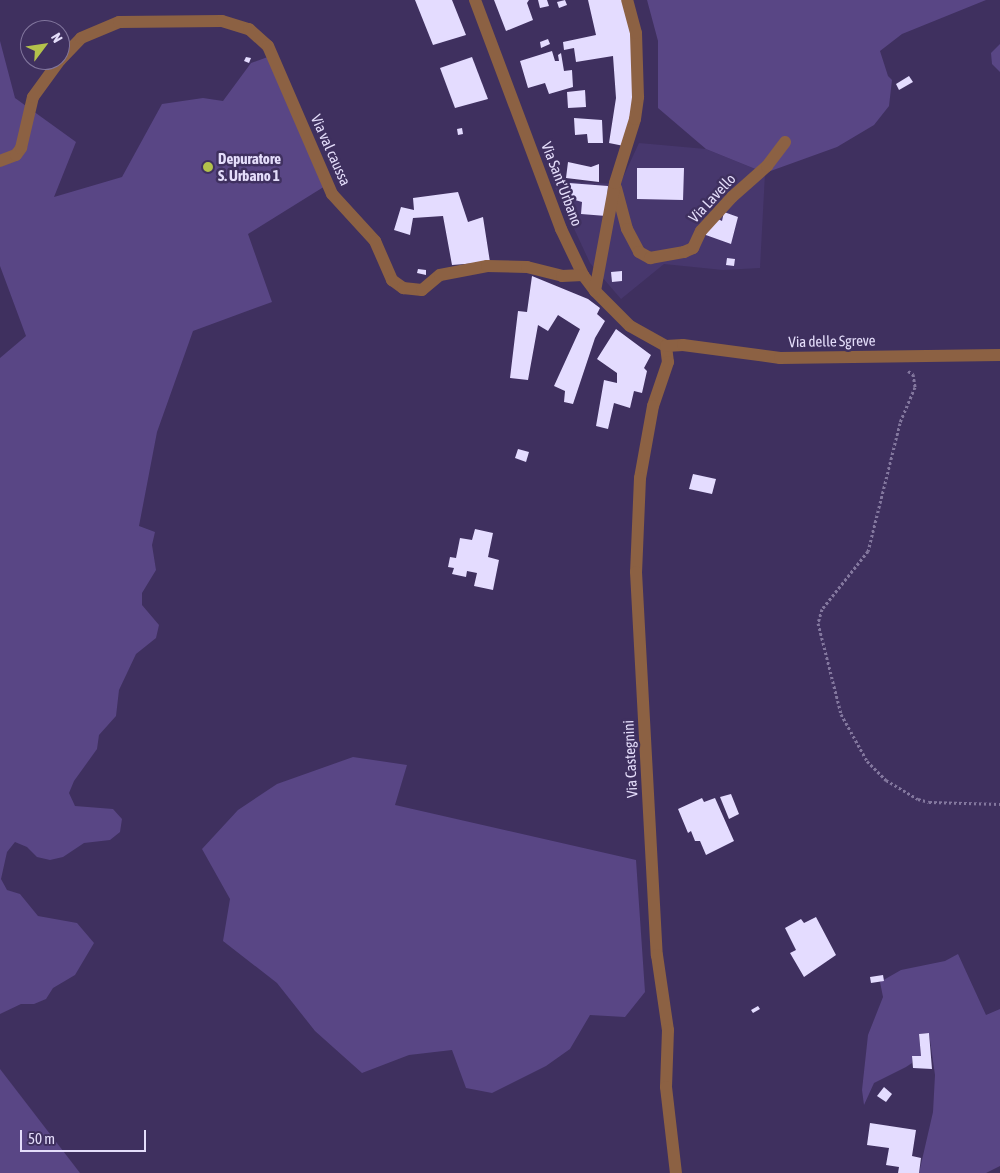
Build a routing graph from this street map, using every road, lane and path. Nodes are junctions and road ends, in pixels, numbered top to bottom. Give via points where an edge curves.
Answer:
1 (475, 0) edge
2 (627, 0) edge
3 (70, 50) edge
4 (53, 70) edge
5 (785, 142) dead end
6 (0, 161) edge
7 (615, 183) junction
8 (583, 275) junction
9 (594, 291) junction
10 (666, 346) junction
11 (1000, 355) edge
12 (886, 356) junction
13 (1000, 804) edge
14 (676, 1173) edge

1 - 8 street, Via Sant'Urbano via 561,229
2 - 7 street via 636,33 638,97 635,119
3 - 8 street, Via val caussa via 81,38 119,22 222,21 249,29 268,46 332,194 375,240 392,280 403,288 422,290 440,275 487,266 527,267 562,276
4 - 6 street, Via val caussa via 33,97 21,148 16,155
5 - 7 street, Via Lavello via 767,166 701,231 693,248 679,254 650,258 640,252 628,228
7 - 9 street
8 - 9 street, Via Sant'Urbano
9 - 10 street, Via Sant'Urbano via 630,326
10 - 12 street, Via delle Sgreve via 683,344 780,358
10 - 14 street, Via Castegnini via 668,362 653,406 640,478 636,572 657,955 668,1030 666,1087
11 - 12 street, Via delle Sgreve
12 - 13 path via 912,374 915,387 900,423 868,551 822,609 818,623 841,714 867,761 886,780 918,800

